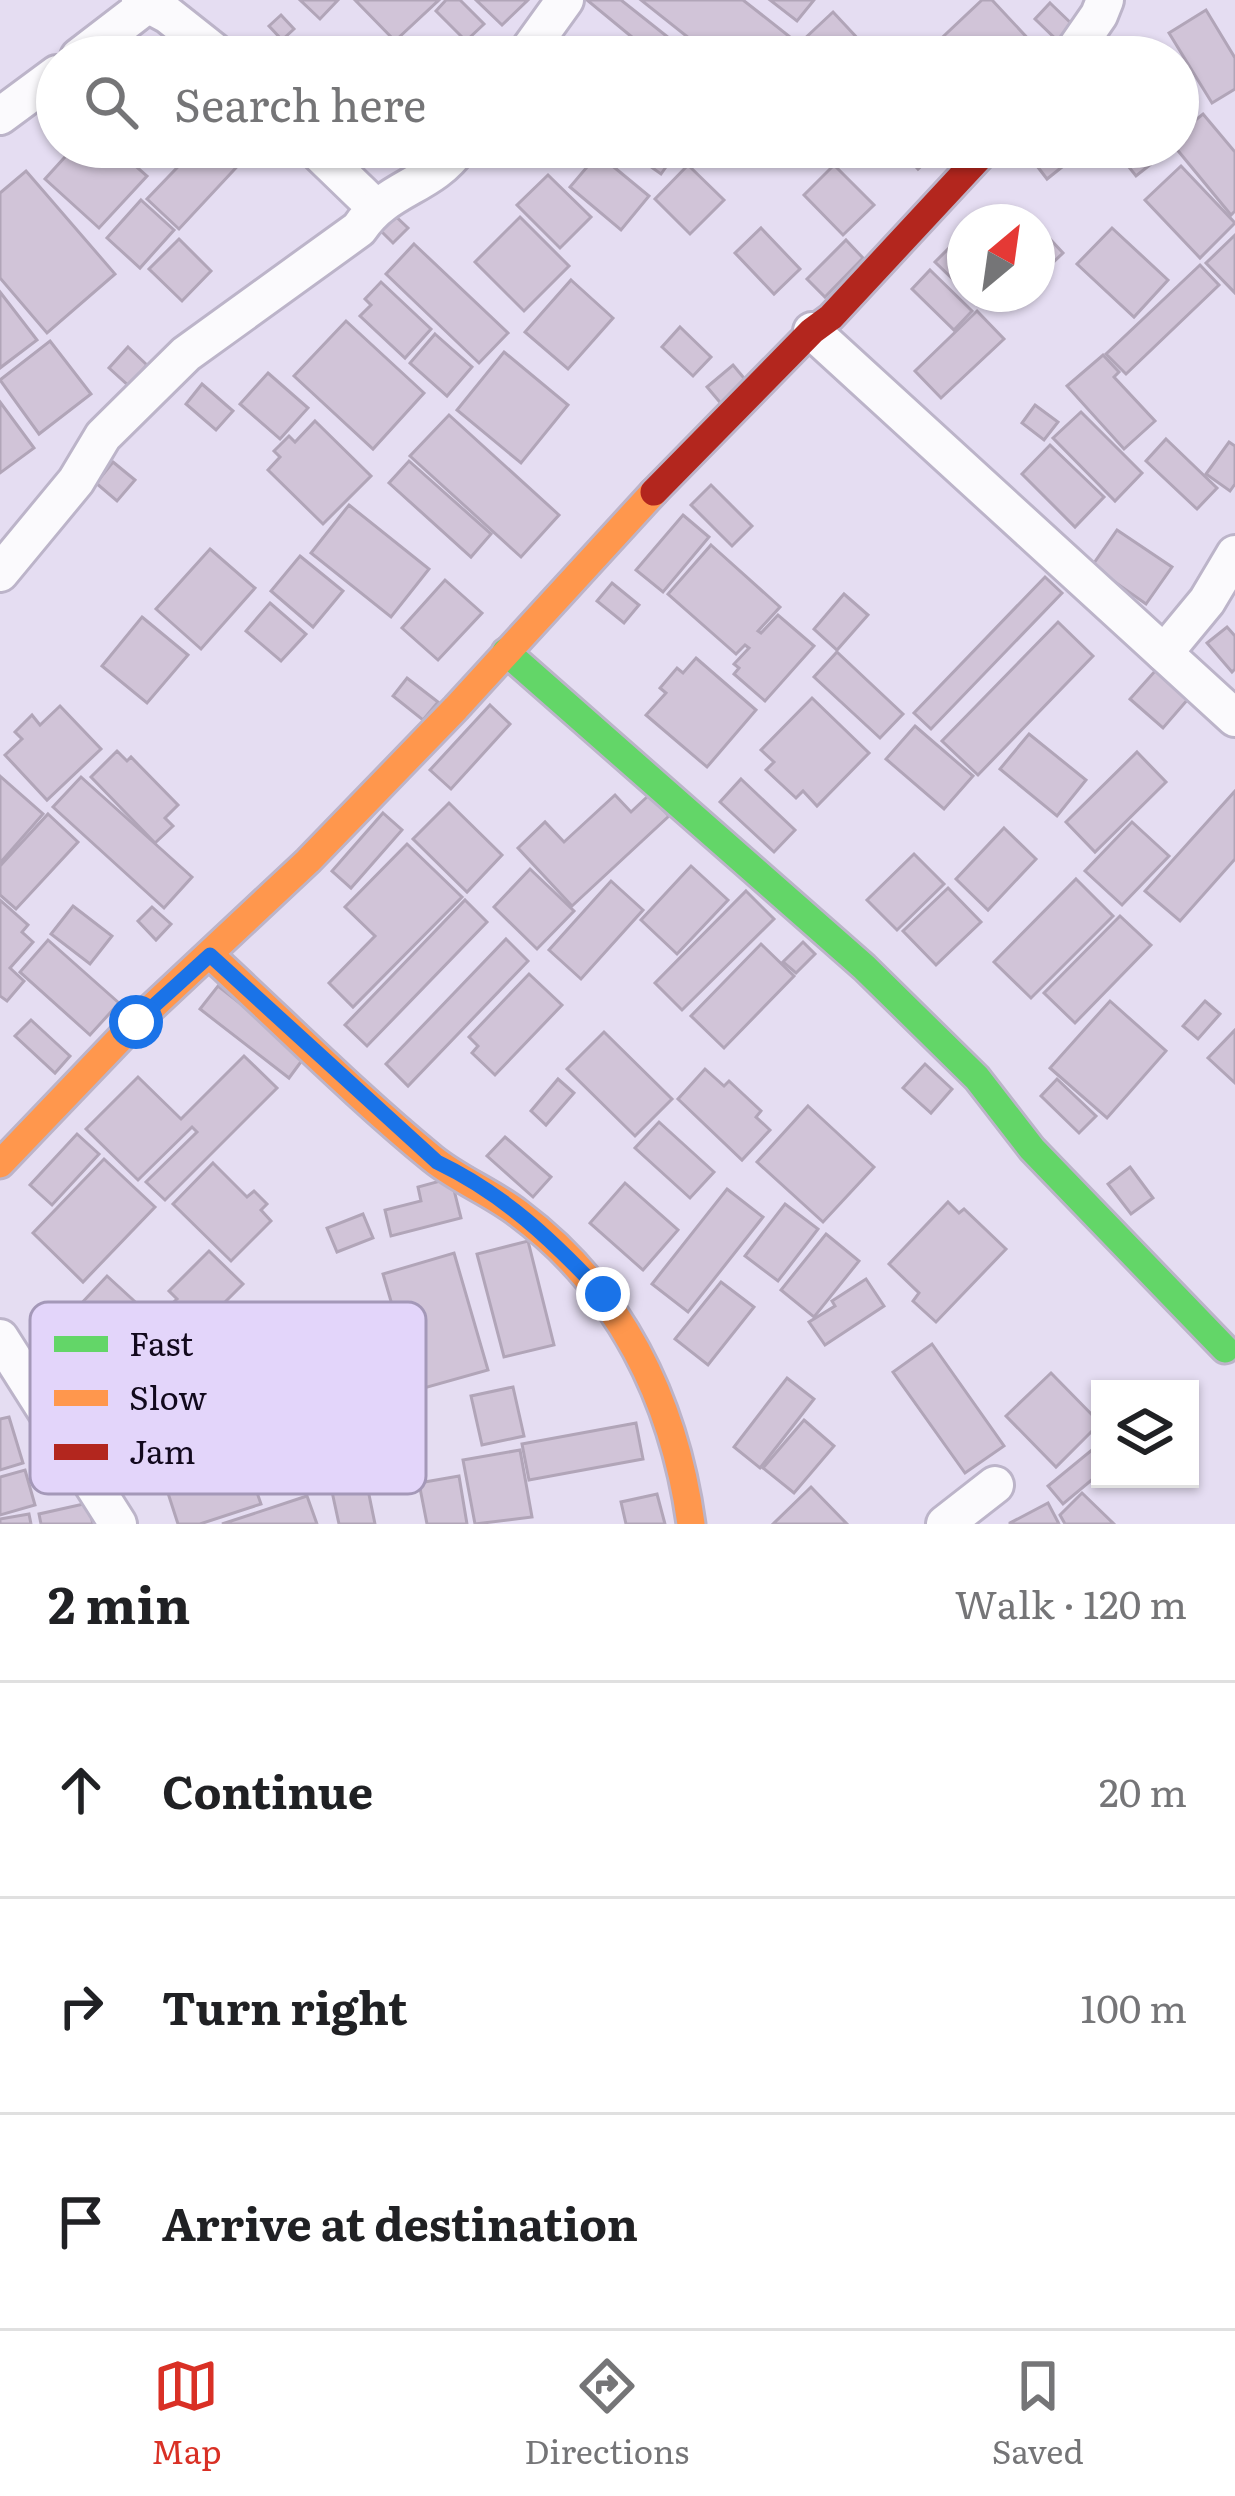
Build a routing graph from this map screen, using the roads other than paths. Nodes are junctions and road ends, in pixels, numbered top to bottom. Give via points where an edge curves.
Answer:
1 (565, 0) edge
2 (1105, 0) edge
3 (144, 2) edge
4 (104, 36) edge
5 (194, 36) edge
6 (539, 36) edge
7 (1083, 36) edge
8 (36, 89) edge
9 (0, 116) edge
10 (335, 168) edge
11 (443, 168) edge
12 (969, 168) edge
13 (374, 206) junction
14 (812, 331) junction
15 (1235, 554) edge
16 (0, 573) edge
17 (506, 652) junction
18 (1164, 653) junction
19 (1235, 718) edge
20 (210, 955) junction
21 (0, 1164) edge
22 (0, 1338) edge
23 (1225, 1349) dead end
24 (30, 1383) edge
25 (995, 1486) dead end
26 (101, 1494) edge
27 (118, 1524) edge
28 (691, 1524) edge
29 (945, 1524) edge

1 - 6 street
2 - 7 street
3 - 4 street
3 - 5 street
8 - 9 street
10 - 13 street
11 - 13 street
12 - 14 street
13 - 16 street via 359,229 186,354 103,436
14 - 17 street
14 - 18 street
15 - 18 street
17 - 20 street
17 - 23 street via 864,967
18 - 19 street
20 - 21 street
20 - 28 street via 437,1162 514,1207 603,1294 664,1402
22 - 24 street
25 - 29 street
26 - 27 street

